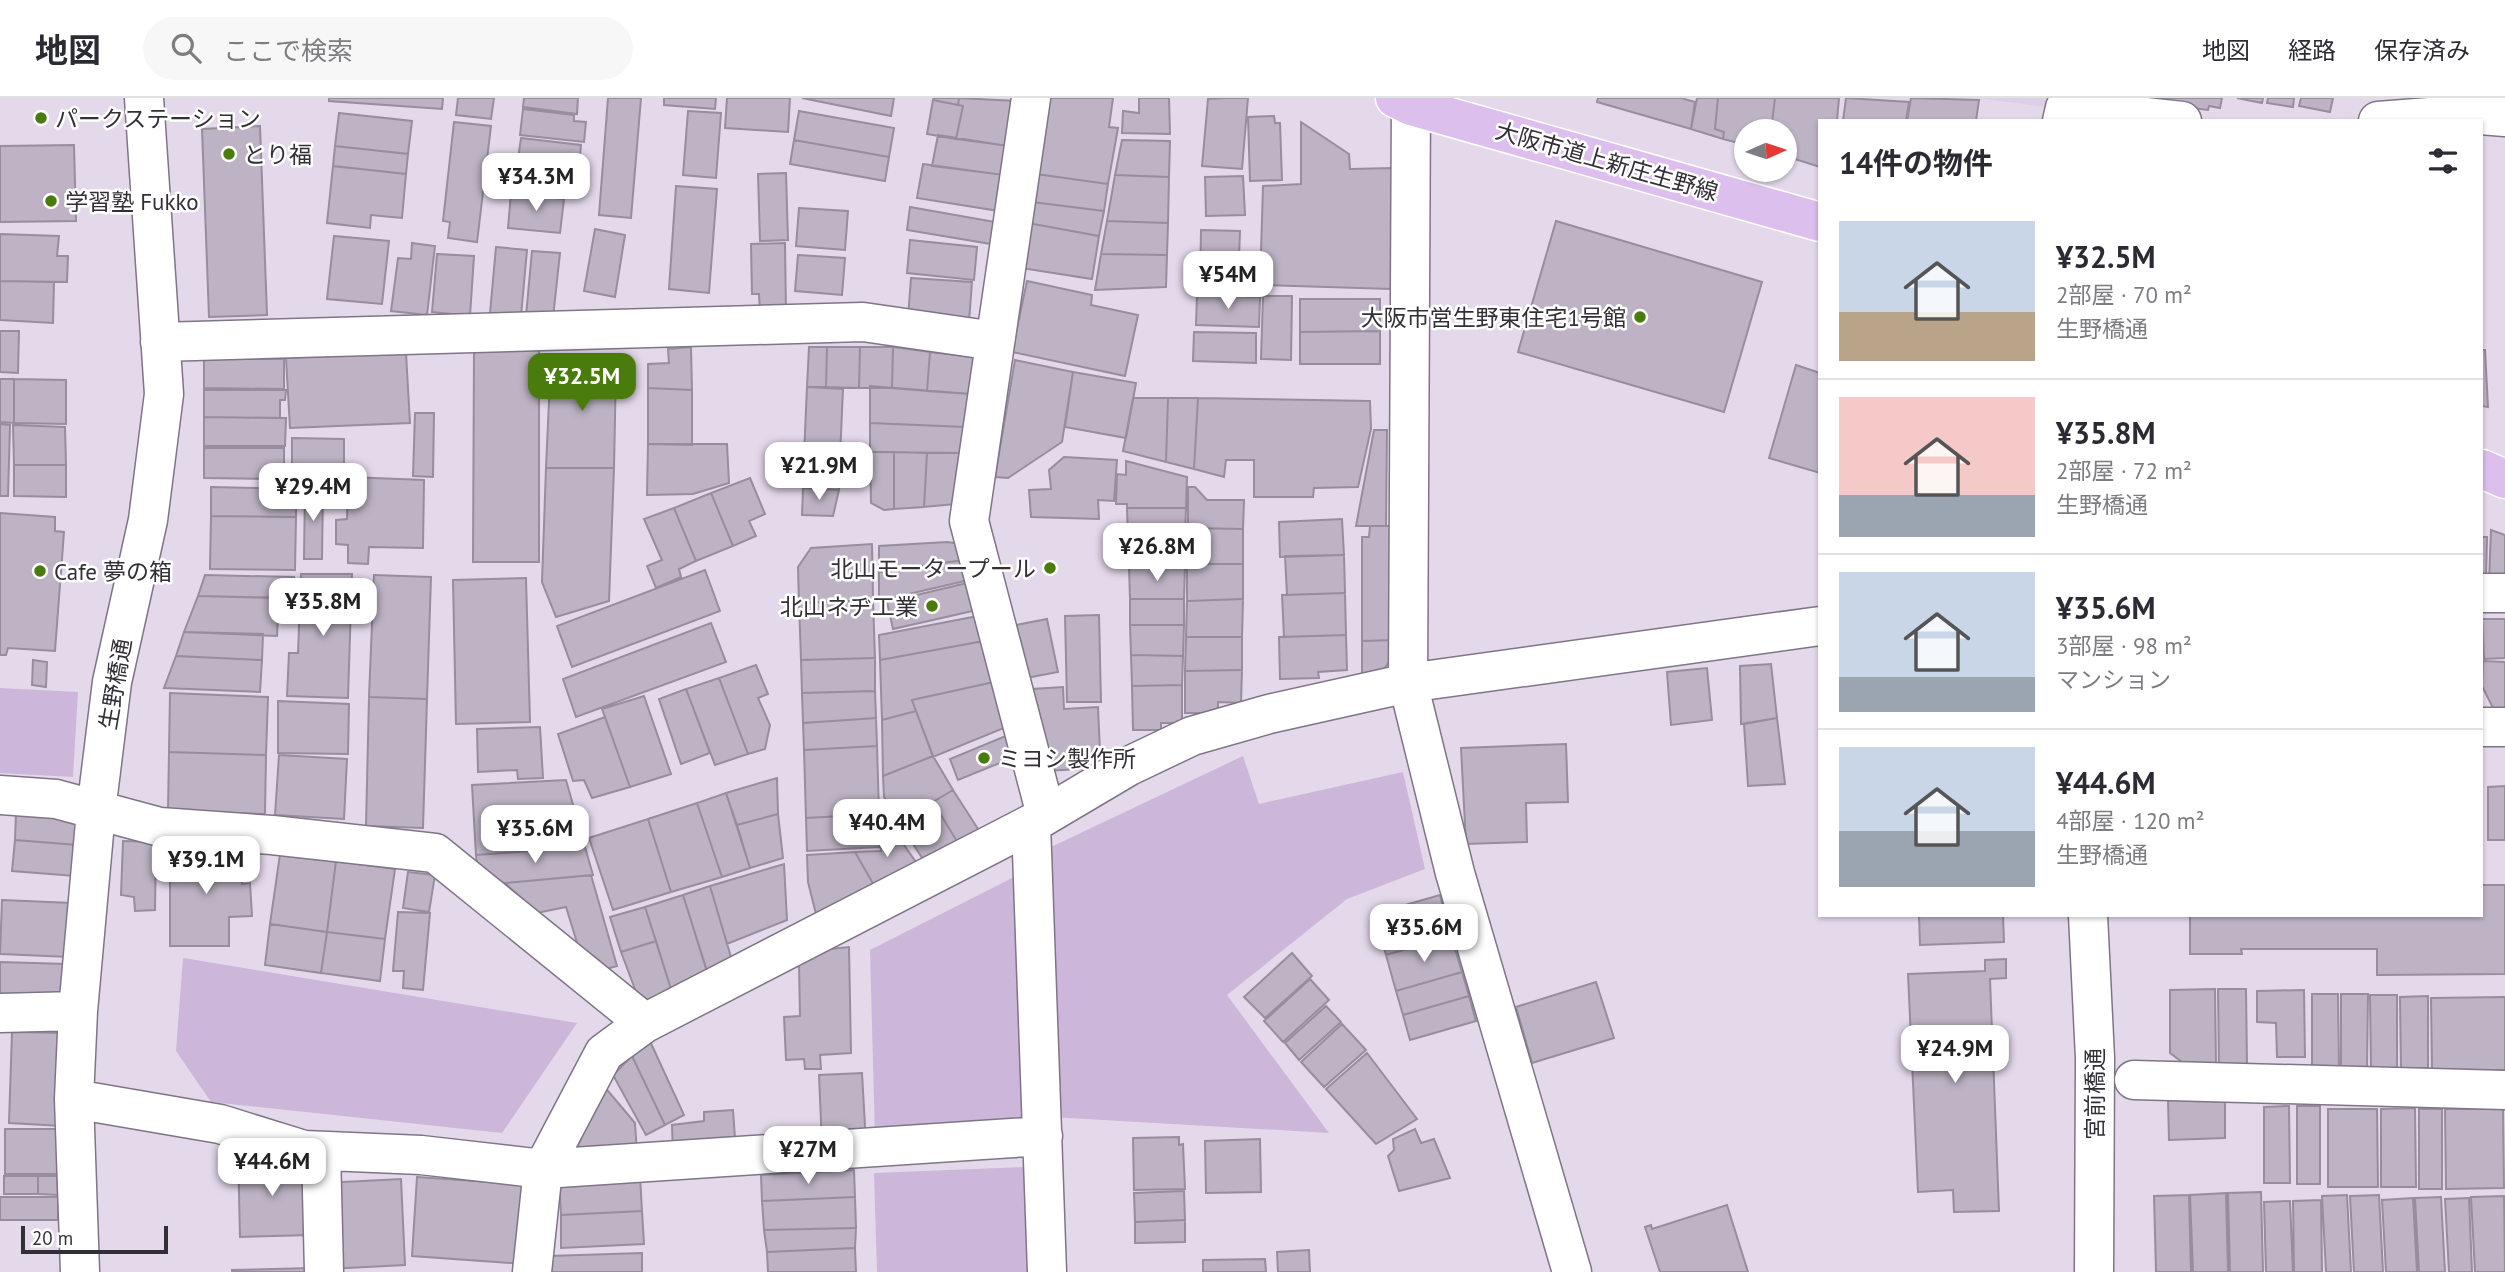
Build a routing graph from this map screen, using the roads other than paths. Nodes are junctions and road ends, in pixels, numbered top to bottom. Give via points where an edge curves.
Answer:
1 (144, 98) edge
2 (1031, 98) edge
3 (1405, 101) edge
4 (2505, 117) edge
5 (2062, 119) edge
6 (2164, 119) edge
7 (2404, 119) edge
8 (1818, 221) edge
9 (160, 341) junction
10 (995, 341) junction
11 (2483, 469) edge
12 (2505, 479) edge
13 (2483, 593) edge
14 (2505, 593) edge
15 (1818, 626) edge
16 (1408, 683) junction
17 (2483, 727) edge
18 (2505, 727) edge
19 (0, 795) edge
20 (96, 811) junction
21 (1039, 820) junction
22 (2088, 917) edge
23 (78, 1011) junction
24 (0, 1013) edge
25 (645, 1023) junction
26 (2134, 1080) dead end
27 (2505, 1090) edge
28 (74, 1099) junction
29 (1043, 1136) junction
30 (321, 1151) junction
31 (543, 1169) junction
32 (80, 1272) edge
33 (324, 1272) edge
34 (532, 1272) edge
35 (1047, 1272) edge
36 (1572, 1272) edge
37 (2094, 1272) edge

1 - 9 street, 生野橋通
2 - 10 street
3 - 8 main road, 大阪市道上新庄生野線
3 - 16 street
4 - 7 street via 2468,114
5 - 6 street via 2065,108
9 - 10 street via 863,322
9 - 20 street, 生野橋通 via 164,394 148,520 112,682
10 - 21 street via 969,521
11 - 12 main road
13 - 14 street
15 - 16 street
16 - 21 street via 1192,736 1129,766
16 - 36 street via 1455,873
17 - 18 street
19 - 20 street via 55,799
20 - 23 street, 生野橋通
20 - 25 street via 160,827 435,853
21 - 25 street
21 - 29 street
22 - 37 street, 宮前橋通 via 2095,1058
23 - 24 street
23 - 28 street, 生野橋通
25 - 31 street via 604,1053
26 - 27 street
28 - 30 street via 220,1124 303,1150
28 - 32 street, 生野橋通
29 - 31 street
29 - 35 street
30 - 31 street
30 - 33 street
31 - 34 street

